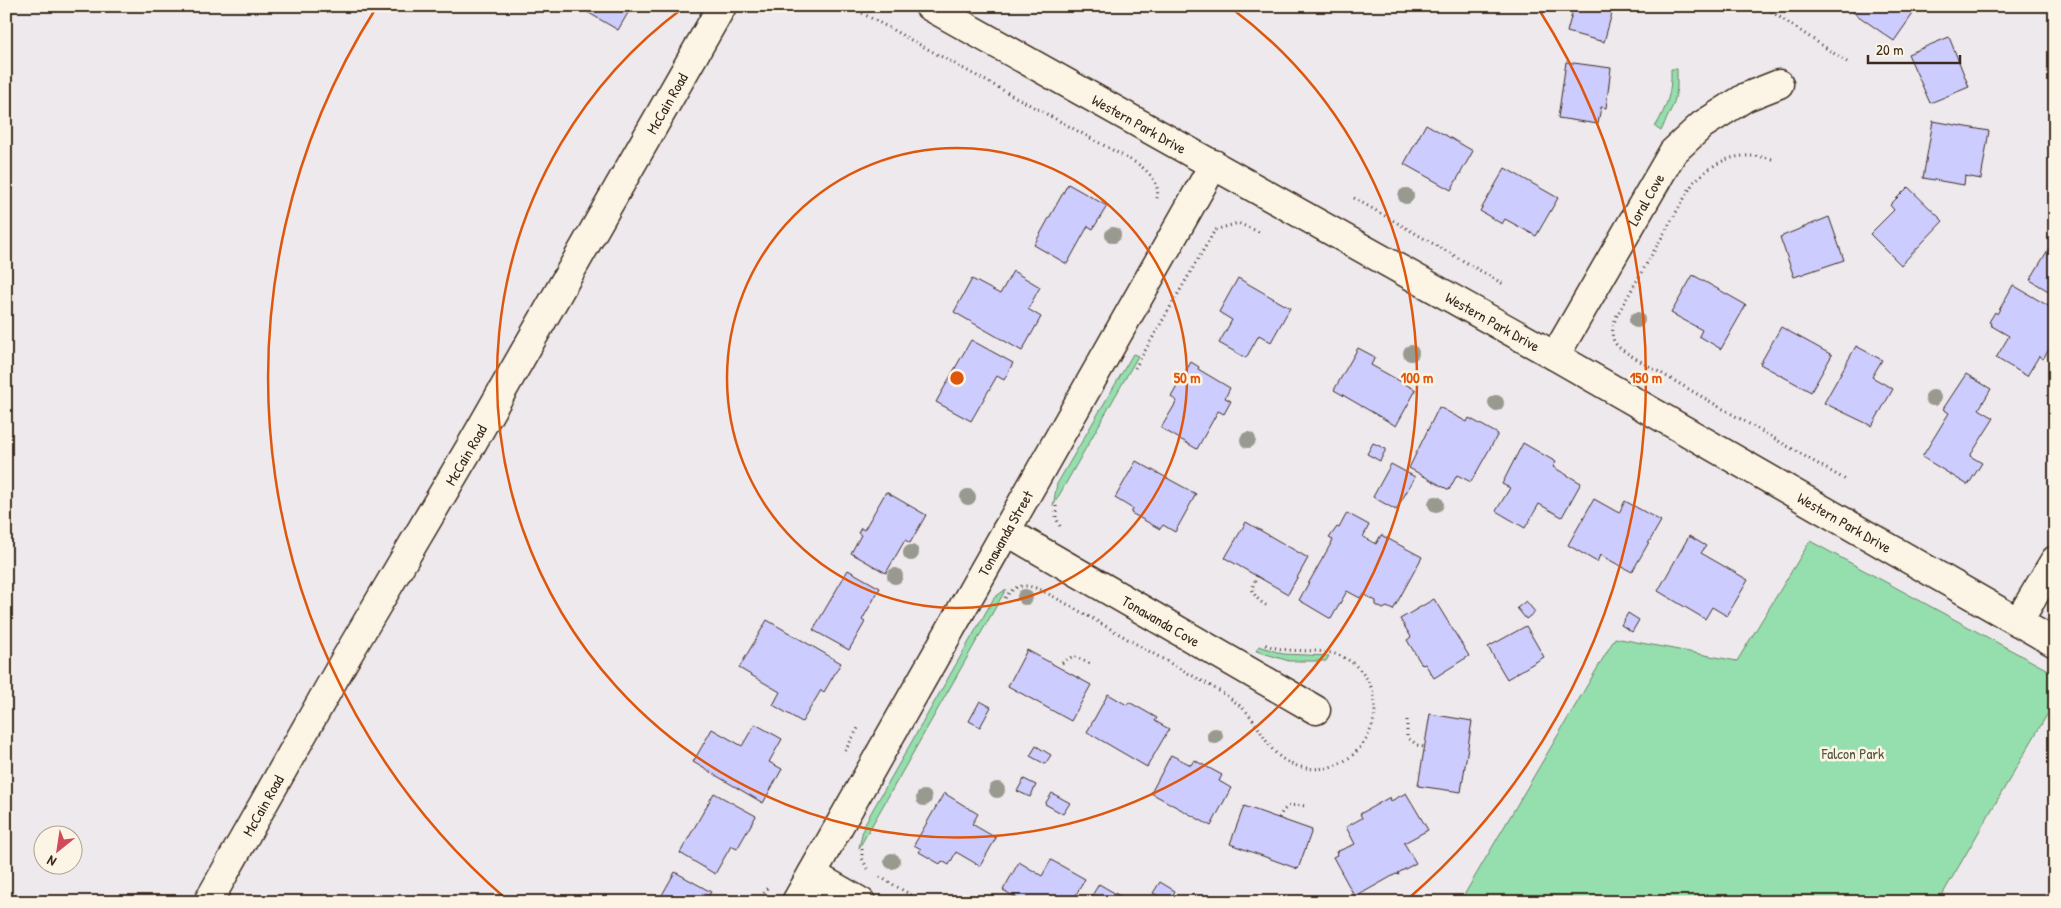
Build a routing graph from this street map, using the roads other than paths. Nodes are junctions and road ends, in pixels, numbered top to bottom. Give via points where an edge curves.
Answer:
1 (722, 6) edge
2 (929, 6) edge
3 (1779, 84) dead end
4 (1214, 164) junction
5 (1555, 356) junction
6 (1006, 531) junction
7 (2055, 560) edge
8 (2018, 622) junction
9 (2055, 643) edge
10 (1316, 710) dead end
11 (812, 874) junction
12 (208, 902) edge
13 (796, 902) edge
14 (860, 902) edge

1 - 12 street, McCain Road
2 - 4 street, Western Park Drive
3 - 5 street, Loral Cove via 1746,97 1702,125 1673,152
4 - 5 street, Western Park Drive
4 - 6 street, Tonawanda Street
5 - 8 street, Western Park Drive
6 - 10 street, Tonawanda Cove
6 - 11 street, Tonawanda Street
7 - 8 street
8 - 9 street, Western Park Drive
11 - 13 street, Tonawanda Street
11 - 14 street

